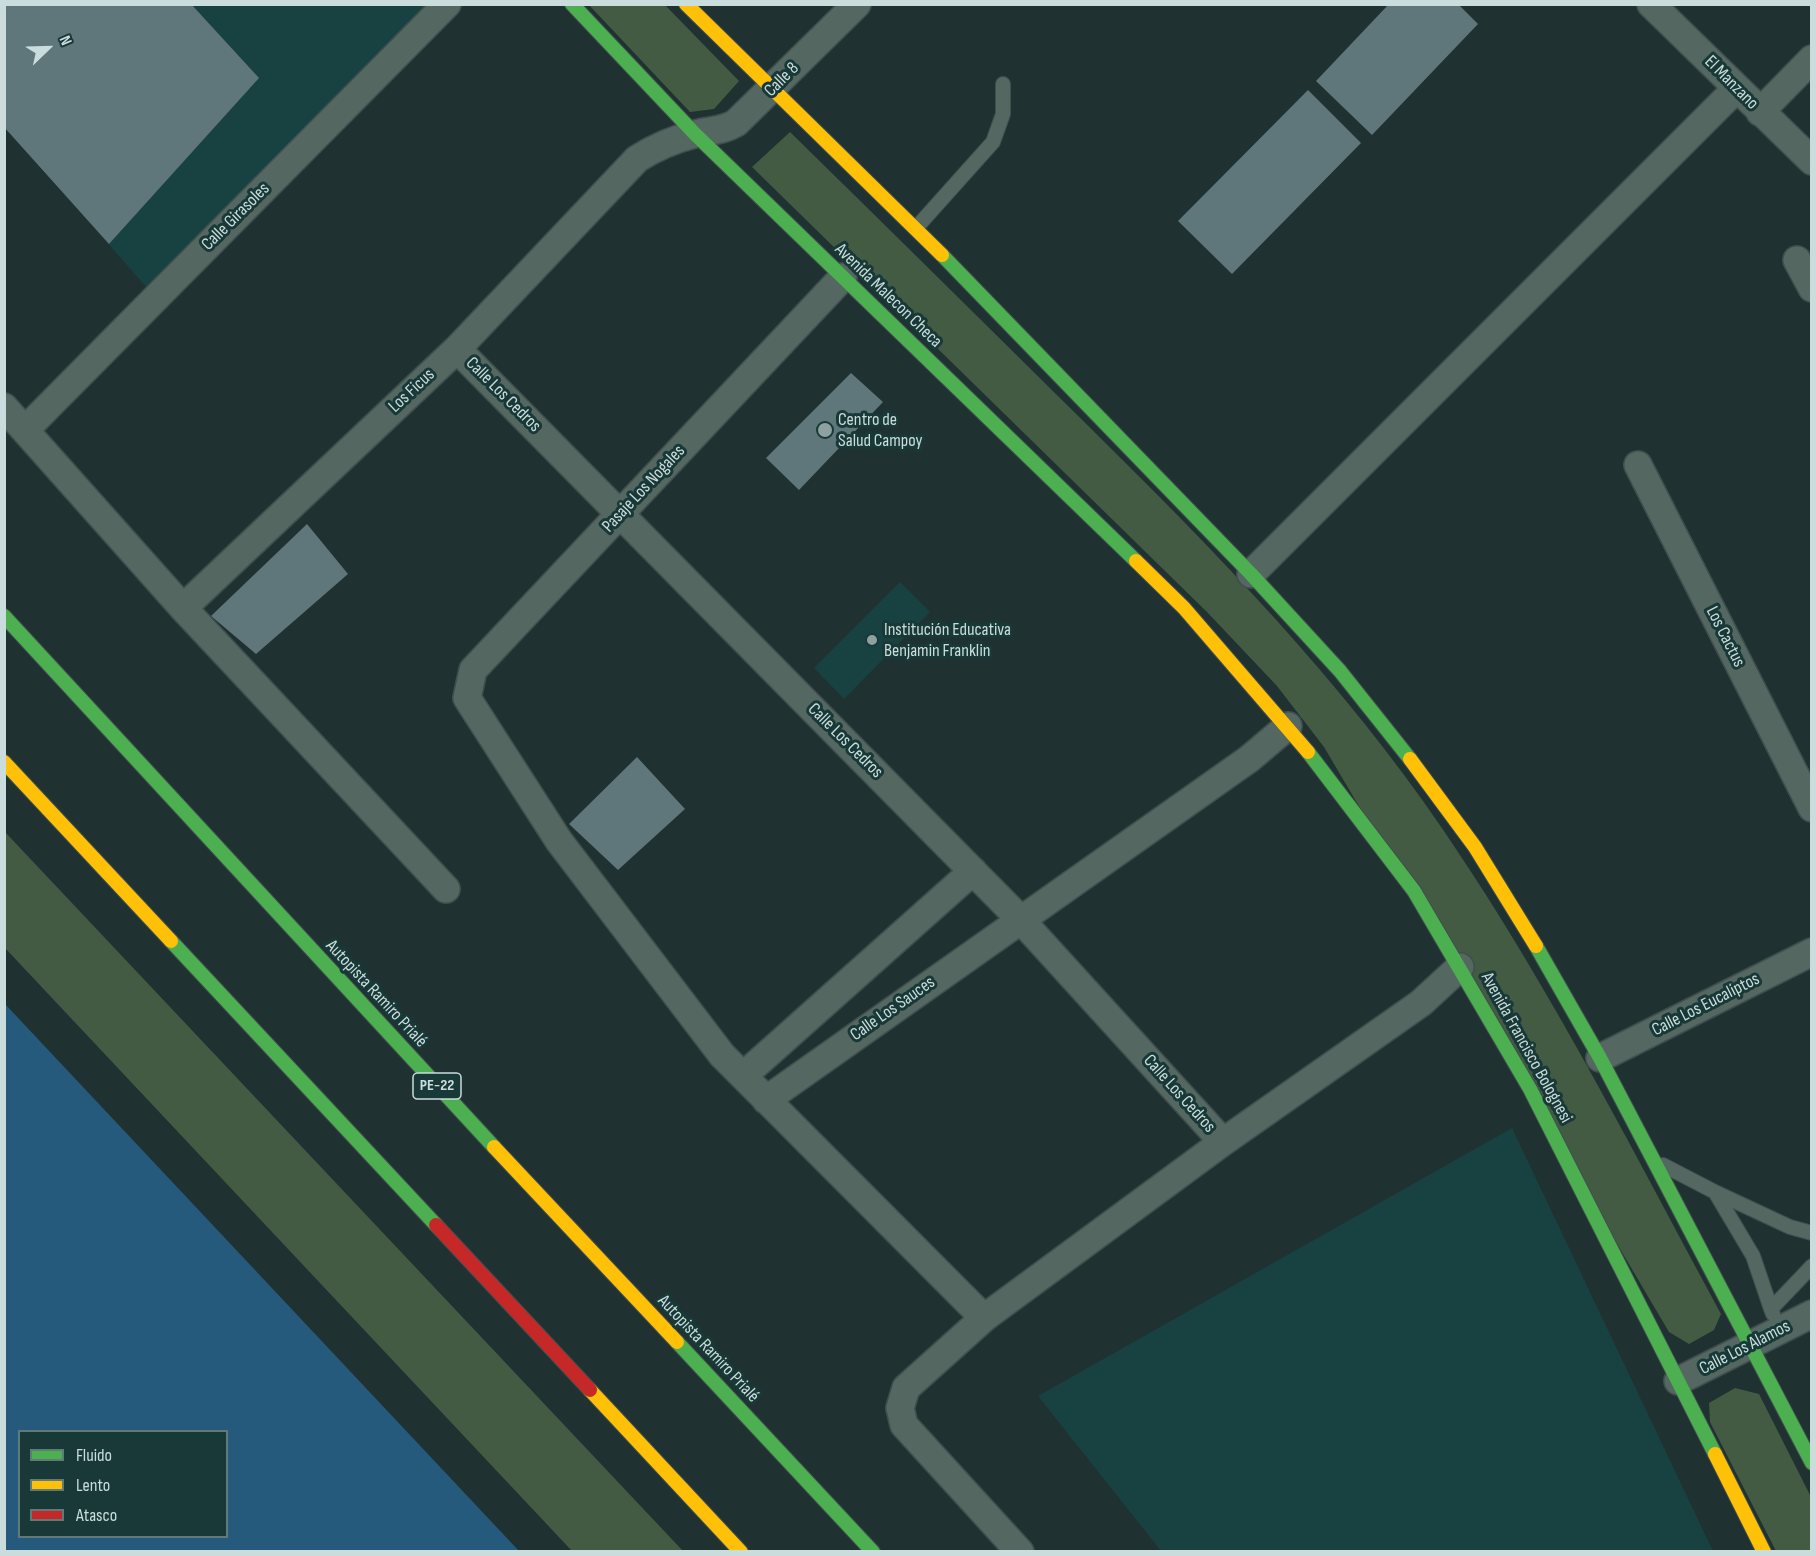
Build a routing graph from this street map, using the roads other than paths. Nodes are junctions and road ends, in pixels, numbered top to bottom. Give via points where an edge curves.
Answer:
1 (447, 4) edge
2 (572, 4) edge
3 (686, 4) edge
4 (857, 4) edge
5 (1652, 4) edge
6 (1812, 59) edge
7 (1003, 84) dead end
8 (1737, 88) junction
9 (771, 90) junction
10 (1760, 112) junction
11 (695, 134) junction
12 (1812, 160) edge
13 (916, 228) junction
14 (1797, 260) dead end
15 (843, 278) junction
16 (1812, 288) edge
17 (457, 349) junction
18 (4, 407) edge
19 (26, 429) junction
20 (1638, 465) dead end
21 (621, 514) junction
22 (1251, 574) junction
23 (183, 608) junction
24 (1184, 608) joint
25 (4, 616) edge
26 (1288, 726) junction
27 (4, 762) edge
28 (1812, 808) edge
29 (974, 871) junction
30 (446, 889) dead end
31 (1020, 919) junction
32 (1812, 952) edge
33 (1460, 967) junction
34 (1600, 1058) junction
35 (743, 1076) junction
36 (766, 1100) junction
37 (1223, 1142) junction
38 (1652, 1159) junction
39 (1715, 1192) junction
40 (1812, 1233) edge
41 (1812, 1266) edge
42 (1812, 1314) edge
43 (984, 1318) junction
44 (1776, 1319) junction
45 (1750, 1345) junction
46 (1678, 1381) junction
47 (1812, 1463) edge
48 (741, 1551) edge
49 (873, 1551) edge
50 (1020, 1551) edge
51 (1764, 1551) edge

1 - 19 street, Calle Girasoles
2 - 11 main road, Avenida Malecon Checa
3 - 9 main road
4 - 9 street, Calle 8
5 - 8 street, El Manzano
6 - 10 street
7 - 13 lane via 1003,114 993,142
8 - 10 street, El Manzano
8 - 22 street
9 - 11 street, Calle 8 via 726,129
9 - 13 main road
10 - 12 street, El Manzano
11 - 15 main road, Avenida Malecon Checa
11 - 17 street, Los Ficus via 637,159
13 - 22 main road
14 - 16 street
15 - 21 street, Pasaje Los Nogales
15 - 24 main road, Avenida Malecon Checa
17 - 21 street, Calle Los Cedros
17 - 23 street, Los Ficus
18 - 19 street
19 - 23 street
20 - 28 street, Los Cactus
21 - 29 street, Calle Los Cedros
21 - 35 street, Pasaje Los Nogales via 472,670 467,698 559,841 722,1055
22 - 34 main road via 1340,671 1475,847
23 - 30 street
24 - 26 main road, Avenida Francisco Bolognesi
25 - 49 main road, Autopista Ramiro Prialé / PE-22 via 361,1005
26 - 31 street, Calle Los Sauces via 1249,759
26 - 33 main road, Avenida Francisco Bolognesi via 1414,891
27 - 48 main road
29 - 31 street, Calle Los Cedros
29 - 35 street
31 - 36 street, Calle Los Sauces
31 - 37 street, Calle Los Cedros
32 - 34 street, Calle Los Eucaliptos
33 - 37 street via 1421,1004
33 - 46 main road, Avenida Francisco Bolognesi via 1530,1089
34 - 38 main road
35 - 36 street
36 - 43 street
37 - 43 street
38 - 39 lane
38 - 45 main road
39 - 40 lane
39 - 44 lane via 1753,1256
41 - 44 lane
42 - 44 street, Calle Los Alamos
43 - 50 street via 906,1388 900,1408 904,1425
44 - 45 street, Calle Los Alamos
45 - 46 street, Calle Los Alamos
45 - 47 main road
46 - 51 main road, Avenida Francisco Bolognesi

